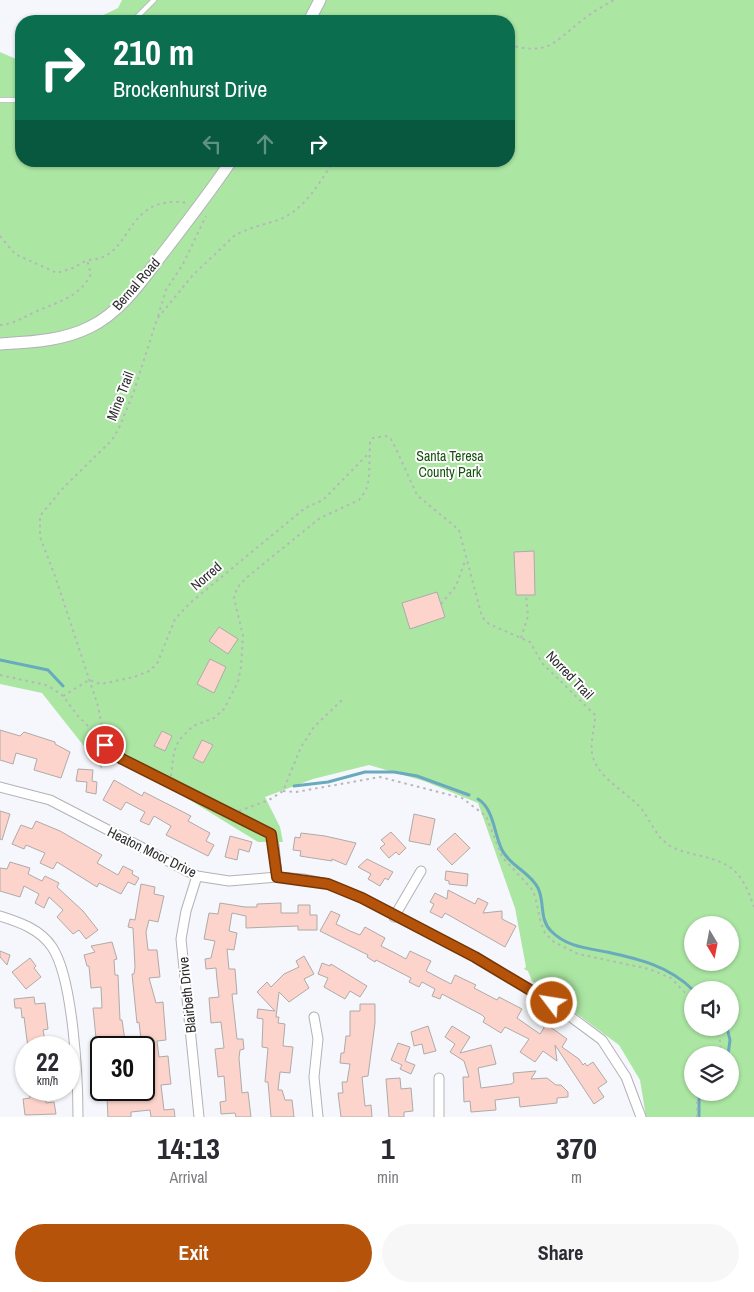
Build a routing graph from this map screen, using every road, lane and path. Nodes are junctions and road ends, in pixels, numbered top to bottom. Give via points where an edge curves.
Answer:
1 (154, 0) edge
2 (320, 0) edge
3 (614, 0) edge
4 (140, 15) edge
5 (312, 15) edge
6 (515, 46) edge
7 (0, 100) edge
8 (15, 100) edge
9 (226, 167) edge
10 (330, 167) edge
11 (191, 204) dead end
12 (204, 214) dead end
13 (0, 236) edge
14 (86, 260) junction
15 (158, 319) junction
16 (0, 325) edge
17 (0, 344) edge
18 (368, 453) junction
19 (466, 559) junction
20 (526, 596) dead end
21 (440, 604) dead end
22 (520, 638) junction
23 (0, 675) edge
24 (89, 680) junction
25 (63, 696) junction
26 (342, 700) dead end
27 (105, 745) junction
28 (170, 785) junction
29 (0, 787) edge
30 (283, 791) junction
31 (235, 816) junction
32 (274, 845) joint
33 (421, 871) dead end
34 (197, 876) junction
35 (277, 877) junction
36 (754, 907) edge
37 (0, 916) edge
38 (394, 917) junction
39 (684, 992) edge
40 (314, 1017) dead end
41 (439, 1078) dead end
42 (698, 1101) edge
43 (78, 1117) edge
44 (198, 1117) edge
45 (318, 1117) edge
46 (439, 1117) edge
47 (641, 1117) edge
48 (697, 1117) edge

1 - 4 lane
2 - 5 street
3 - 6 path via 582,20 554,44 527,49
7 - 8 lane
9 - 17 street, Bernal Road via 145,275 105,318 59,338
10 - 15 path, Mine Trail via 309,199 299,208 280,219 234,236 193,275
11 - 14 path via 152,205 105,256
12 - 15 path via 206,217 196,240 166,290
13 - 14 path via 15,254 57,273
14 - 16 path via 91,274 69,298
15 - 24 path, Mine Trail via 134,391 112,440 42,512 38,522 40,537
18 - 19 path, Norred Trail via 373,438 386,436 391,439 417,495 459,530
18 - 24 path, Norred via 323,500 304,508 190,603 175,619 157,664 149,671 101,684
18 - 28 path via 369,479 358,500 320,518 237,588 234,598 243,636 238,682 224,709 214,718 193,726 179,740 174,752
19 - 21 path via 456,586
19 - 22 path, Norred Trail via 482,617 488,624
20 - 22 path via 528,616
22 - 36 path, Norred Trail via 530,642 542,663 595,715 591,752 600,771 640,807 663,841 680,851 722,860 736,871 747,886
23 - 25 path via 46,684
24 - 25 path
24 - 27 path, Mine Trail via 98,706
25 - 27 path
26 - 30 path via 314,727 301,747
27 - 28 lane via 122,759
28 - 31 lane
29 - 34 street, Heaton Moor Drive via 50,800
30 - 31 path via 237,812
30 - 39 path via 296,792 380,777 462,798 486,816 502,857 531,888 541,924 554,942 578,954 649,969 671,978
31 - 32 lane via 271,834
32 - 35 street
33 - 38 street
34 - 35 street, Heaton Moor Drive via 229,881
34 - 44 street, Blairbeth Drive via 181,940
35 - 38 street, Heaton Moor Drive via 328,884 362,898
37 - 43 street via 35,930 51,945 60,962 66,981
38 - 47 street, Heaton Moor Drive via 475,957 537,994 602,1040 626,1077
40 - 45 street via 318,1039 314,1077
41 - 46 street
42 - 48 path

